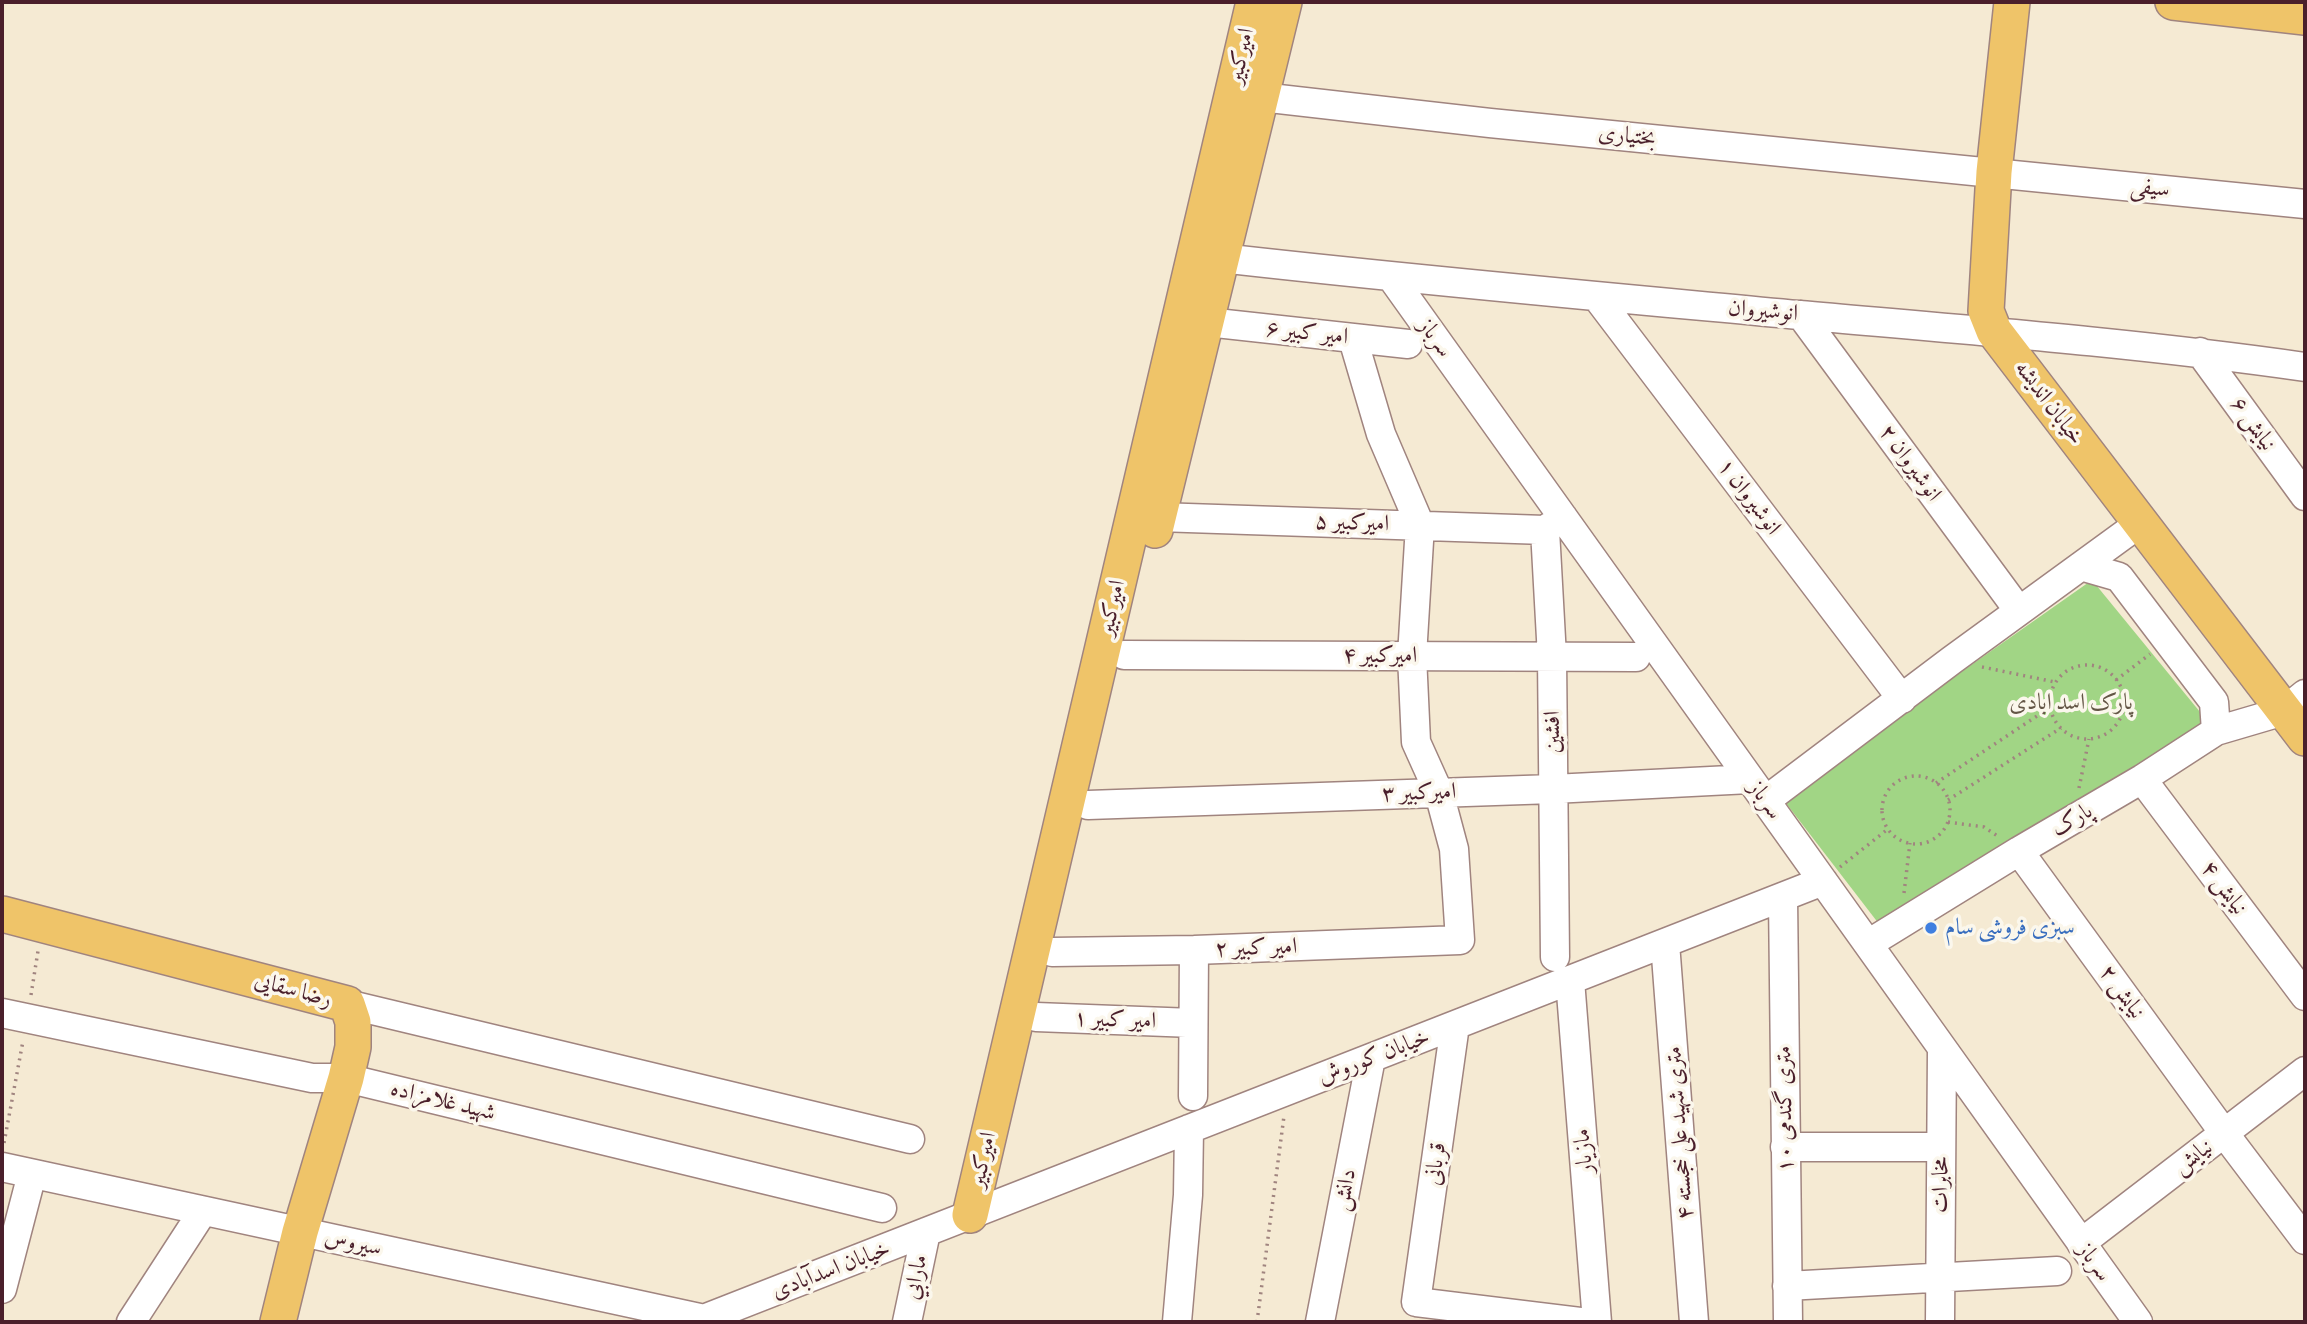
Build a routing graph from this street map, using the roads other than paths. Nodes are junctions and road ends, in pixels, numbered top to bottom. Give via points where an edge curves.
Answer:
1 (1254, 2) edge
2 (1284, 2) edge
3 (2012, 2) edge
4 (2173, 2) edge
5 (2305, 16) edge
6 (1261, 97) junction
7 (1994, 172) junction
8 (2305, 204) edge
9 (1221, 258) junction
10 (1392, 278) junction
11 (1596, 296) junction
12 (1801, 315) junction
13 (1207, 322) junction
14 (1994, 331) junction
15 (1353, 338) junction
16 (1408, 344) dead end
17 (2200, 352) junction
18 (2305, 367) edge
19 (2305, 496) edge
20 (1158, 517) junction
21 (2140, 523) junction
22 (1554, 524) junction
23 (1420, 526) junction
24 (2081, 566) junction
25 (2019, 611) junction
26 (1125, 655) junction
27 (1412, 656) junction
28 (1552, 657) junction
29 (1636, 657) dead end
30 (1902, 699) junction
31 (2294, 702) edge
32 (2216, 731) junction
33 (2305, 738) edge
34 (2142, 779) junction
35 (1553, 789) junction
36 (1758, 790) junction
37 (1439, 793) junction
38 (1088, 805) junction
39 (2019, 851) junction
40 (1065, 856) junction
41 (1823, 881) junction
42 (1783, 897) junction
43 (2, 914) edge
44 (1665, 943) junction
45 (1868, 944) junction
46 (1194, 950) junction
47 (1052, 952) junction
48 (1562, 969) junction
49 (2305, 996) edge
50 (347, 1003) junction
51 (2, 1013) edge
52 (1036, 1017) junction
53 (1193, 1023) junction
54 (1455, 1025) junction
55 (1942, 1049) junction
56 (1371, 1058) junction
57 (2305, 1071) edge
58 (346, 1078) junction
59 (1193, 1096) dead end
60 (1189, 1129) junction
61 (2224, 1133) junction
62 (910, 1139) dead end
63 (1785, 1147) junction
64 (1941, 1147) junction
65 (2, 1167) edge
66 (32, 1174) junction
67 (882, 1208) dead end
68 (202, 1211) junction
69 (980, 1211) junction
70 (300, 1232) junction
71 (926, 1232) junction
72 (2305, 1240) edge
73 (2081, 1243) junction
74 (2057, 1271) dead end
75 (1940, 1277) junction
76 (1787, 1286) junction
77 (2, 1289) edge
78 (1414, 1312) edge
79 (700, 1321) edge
80 (131, 1322) edge
81 (278, 1322) edge
82 (907, 1322) edge
83 (1177, 1322) edge
84 (1320, 1322) edge
85 (1580, 1322) edge
86 (1597, 1322) edge
87 (1694, 1322) edge
88 (1787, 1322) edge
89 (1940, 1322) edge
90 (2137, 1322) edge

1 - 40 main road, امیرکبیر
2 - 6 main road, امیرکبیر
3 - 7 main road, خیابان اندیشه
4 - 5 main road
6 - 7 street, بختیاری
6 - 9 main road, امیرکبیر
7 - 8 street, سیفی
7 - 14 main road, خیابان اندیشه via 1986,311
9 - 10 street, انوشیروان
9 - 13 main road, امیرکبیر
10 - 11 street, انوشیروان
10 - 22 street, سرباز
11 - 12 street, انوشیروان
11 - 30 street, انوشیروان ۱
12 - 14 street, انوشیروان
12 - 25 street, انوشیروان ۲
13 - 15 street, امیر کبیر ۶
13 - 20 main road, امیرکبیر
14 - 17 street, انوشیروان
14 - 21 main road, خیابان اندیشه
15 - 16 street, امیر کبیر ۶
15 - 23 street via 1381,435
17 - 18 street, انوشیروان
17 - 19 street, نیایش ۶
20 - 23 street, امیرکبیر ۵
20 - 26 main road, امیرکبیر
21 - 24 street
21 - 31 main road, خیابان اندیشه
22 - 23 street, امیرکبیر ۵
22 - 28 street, افشین
22 - 36 street, سرباز
23 - 27 street
24 - 25 street
24 - 32 street via 2119,577 2214,702
25 - 30 street
26 - 27 street, امیرکبیر ۴
26 - 38 main road, امیرکبیر
27 - 28 street, امیرکبیر ۴
27 - 37 street via 1416,742
28 - 29 street, امیرکبیر ۴
28 - 35 street, افشین
30 - 36 street
31 - 32 street, پارک
31 - 33 main road, خیابان اندیشه
32 - 34 street, پارک
34 - 39 street, پارک
34 - 49 street, نیایش ۴
35 - 36 street, امیرکبیر ۳
35 - 37 street, امیرکبیر ۳
35 - 48 street, افشین
36 - 41 street, سرباز
37 - 38 street, امیرکبیر ۳
37 - 46 street, امیر کبیر ۲ via 1454,849 1460,940
38 - 40 main road, امیرکبیر
39 - 45 street, پارک
39 - 61 street, نیایش ۲
40 - 47 main road, امیرکبیر
40 - 69 main road, امیرکبیر
41 - 42 street, خیابان کوروش
41 - 45 street, سرباز
42 - 44 street, خیابان کوروش
42 - 63 street, ۱۰ متری گندمی
43 - 50 main road, رضا سقایی
44 - 48 street, خیابان کوروش
44 - 87 street, ۴ متری شهید علی خجسته
45 - 55 street, سرباز
46 - 47 street, امیر کبیر ۲
46 - 53 street
47 - 52 main road, امیرکبیر
48 - 54 street, خیابان کوروش
48 - 86 street, مازیار
50 - 58 main road, رضا سقایی via 353,1048
50 - 62 street
51 - 58 street, شهید غلامزاده via 312,1078
52 - 53 street, امیر کبیر ۱
52 - 69 main road, امیرکبیر
53 - 59 street
54 - 56 street, خیابان کوروش
54 - 78 street, قربانی
55 - 64 street, مخابرات
55 - 73 street, سرباز
56 - 60 street, خیابان کوروش
56 - 84 street, دانش
57 - 61 street, نیایش
58 - 67 street, شهید غلامزاده
58 - 70 main road, رضا سقایی
60 - 69 street, خیابان کوروش
60 - 83 street
61 - 72 street, نیایش ۲
61 - 73 street, نیایش
63 - 64 street
63 - 76 street, ۱۰ متری گندمی
64 - 75 street, مخابرات
65 - 66 street, سیروس
66 - 68 street, سیروس
66 - 77 street
68 - 70 street, سیروس
68 - 80 street
69 - 71 street, خیابان کوروش
70 - 79 street, سیروس
70 - 81 main road, رضا سقایی
71 - 79 street, خیابان اسدآبادی
71 - 82 street, مارابي
73 - 90 street, سرباز
74 - 75 street
75 - 76 street
75 - 89 street, مخابرات
76 - 88 street, ۱۰ متری گندمی
78 - 85 street, قربانی

